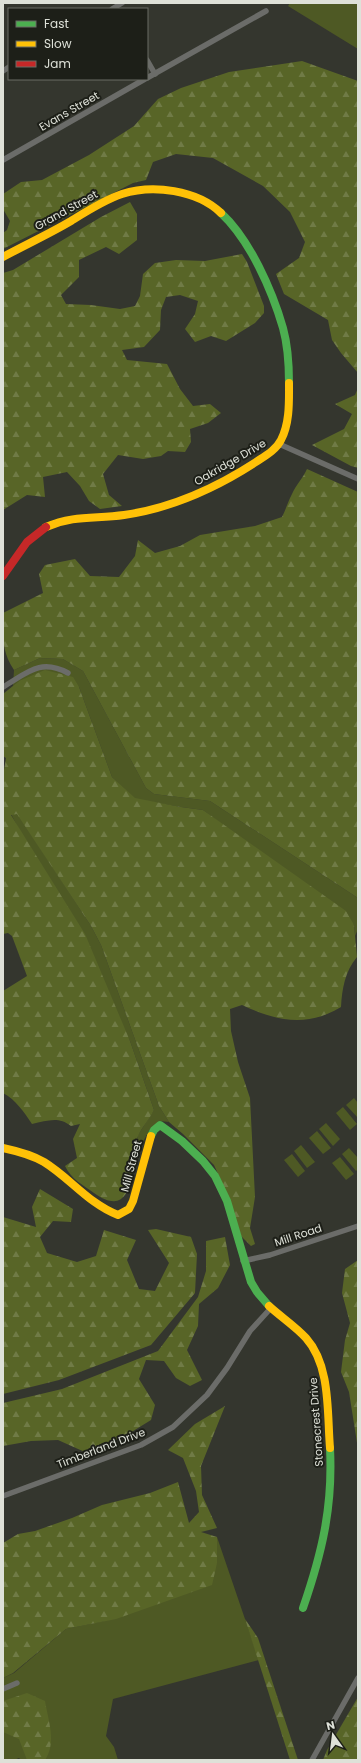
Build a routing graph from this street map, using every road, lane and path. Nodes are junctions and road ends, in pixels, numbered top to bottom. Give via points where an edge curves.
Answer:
1 (266, 11) dead end
2 (148, 62) edge
3 (154, 74) junction
4 (148, 77) edge
5 (143, 80) edge
6 (3, 160) edge
7 (143, 190) joint
8 (3, 257) edge
9 (279, 444) junction
10 (358, 480) edge
11 (3, 576) edge
12 (68, 673) dead end
13 (3, 687) edge
14 (3, 1148) edge
15 (358, 1226) edge
16 (243, 1261) junction
17 (270, 1309) junction
18 (3, 1496) edge
19 (303, 1608) dead end
20 (358, 1678) edge
21 (17, 1683) dead end
22 (3, 1689) edge
23 (312, 1760) edge

1 - 3 street, Evans Street
2 - 3 street
3 - 4 street, Evans Street
5 - 6 street, Evans Street
7 - 8 street, Grand Street via 112,198
7 - 9 street, Oakridge Drive via 185,194 207,202 232,223 245,243 273,302 286,338 290,371 287,424
9 - 10 street
9 - 11 street, Oakridge Drive via 253,464 191,497 149,511 122,516 71,518 46,528 21,549
12 - 13 street via 57,667 44,666
14 - 16 street, Mill Street via 20,1151 39,1159 107,1210 118,1215 129,1209 154,1128 160,1125 202,1160 215,1177 227,1205
15 - 16 street, Mill Road via 270,1255
16 - 17 street, Stonecrest Drive via 256,1292
17 - 18 street, Timberland Drive via 250,1331 207,1396 173,1427 141,1445
17 - 19 street, Stonecrest Drive via 301,1333 313,1346 324,1376 331,1485 323,1537
20 - 23 street
21 - 22 street

